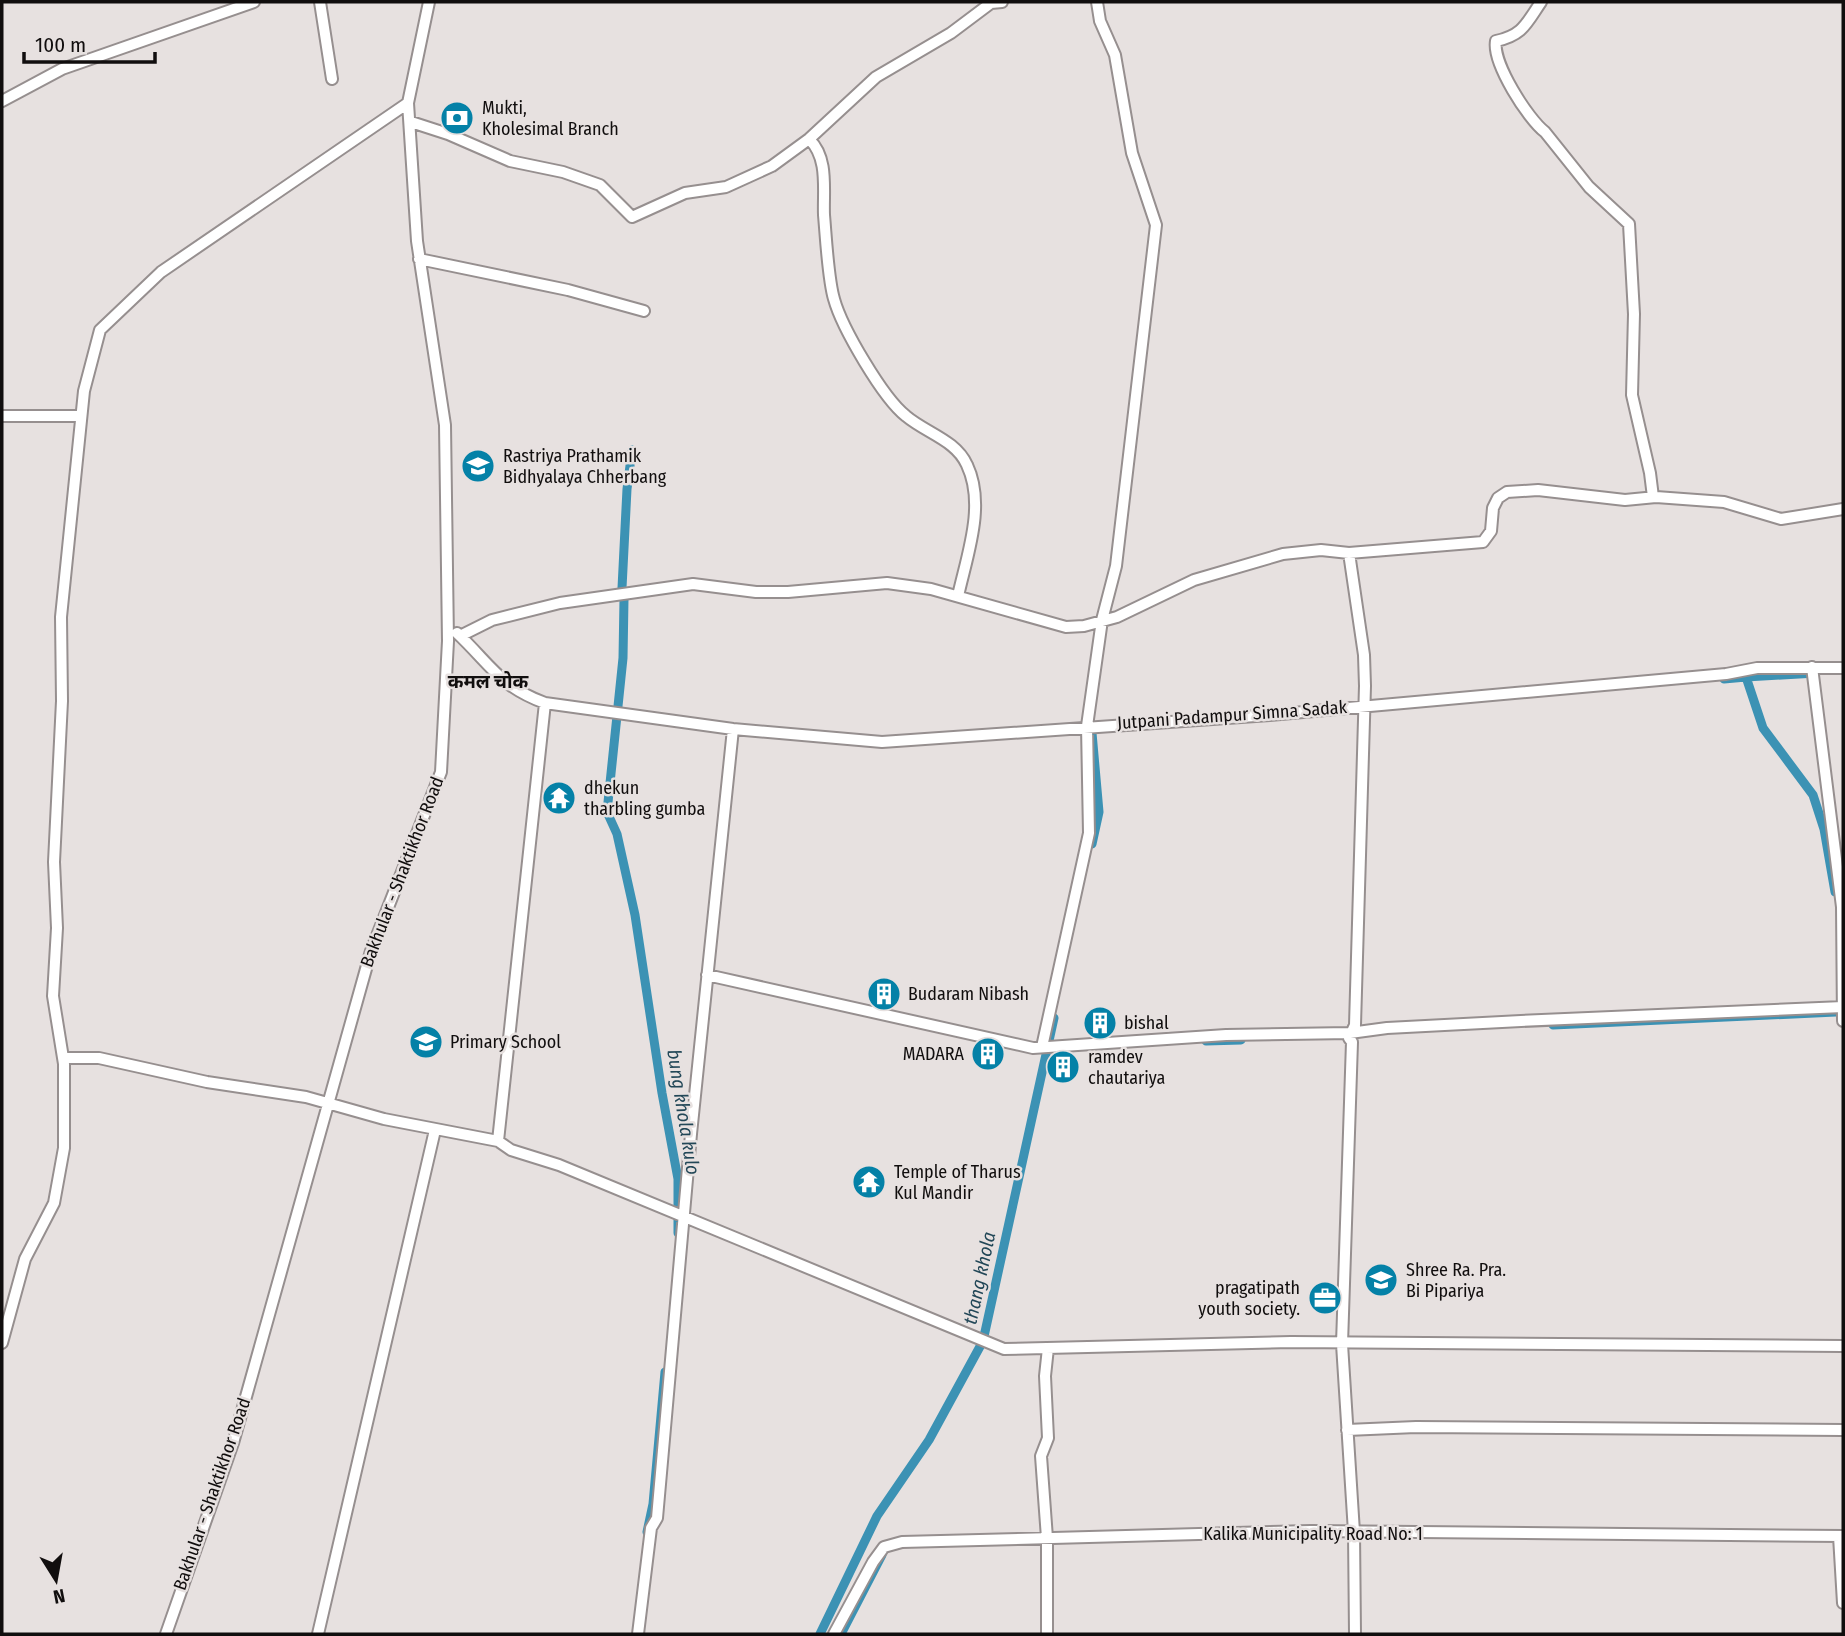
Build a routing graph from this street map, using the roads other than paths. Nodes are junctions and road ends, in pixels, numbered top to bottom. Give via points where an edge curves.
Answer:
1 (254, 2) edge
2 (320, 2) edge
3 (429, 2) edge
4 (1002, 2) edge
5 (1097, 2) edge
6 (1541, 2) edge
7 (332, 79) dead end
8 (2, 101) edge
9 (408, 103) junction
10 (411, 122) junction
11 (809, 139) junction
12 (419, 259) junction
13 (644, 311) dead end
14 (2, 416) edge
15 (82, 416) junction
16 (1653, 497) junction
17 (1843, 509) edge
18 (1349, 553) junction
19 (958, 596) junction
20 (1102, 620) junction
21 (447, 624) junction
22 (460, 636) junction
23 (1812, 667) junction
24 (1843, 668) edge
25 (545, 703) junction
26 (1362, 705) junction
27 (1087, 726) junction
28 (733, 729) junction
29 (1843, 819) edge
30 (1831, 820) junction
31 (707, 975) junction
32 (1842, 1012) edge
33 (1349, 1035) junction
34 (1048, 1046) junction
35 (64, 1058) junction
36 (327, 1102) junction
37 (435, 1130) junction
38 (498, 1141) junction
39 (681, 1216) junction
40 (2, 1343) edge
41 (1342, 1344) junction
42 (1843, 1346) edge
43 (1048, 1348) junction
44 (1347, 1430) junction
45 (1843, 1430) edge
46 (1354, 1532) junction
47 (1841, 1536) edge
48 (1047, 1538) junction
49 (1843, 1602) edge
50 (166, 1634) edge
51 (318, 1634) edge
52 (638, 1634) edge
53 (834, 1634) edge
54 (1047, 1634) edge
55 (1355, 1634) edge

1 - 8 street via 62,69
2 - 7 street
3 - 9 street, Bakhular - Shaktikhor Road
4 - 11 street via 991,3 951,33 876,77
5 - 20 street via 1115,55 1132,153 1156,225 1116,566
6 - 16 street via 1522,31 1496,41 1494,48 1534,123 1602,201 1629,224 1632,395
9 - 10 street, Bakhular - Shaktikhor Road
9 - 15 street via 161,272 100,330
10 - 11 street via 510,161 600,185 632,217 685,193 726,187 772,166
10 - 12 street, Bakhular - Shaktikhor Road
11 - 19 street via 816,145 827,187 824,212 834,299 856,352 904,415 955,447 968,465 975,496 974,524
12 - 13 street
12 - 21 street, Bakhular - Shaktikhor Road via 445,425
14 - 15 street
15 - 35 street via 61,617 54,862 53,996
16 - 17 street via 1724,502 1781,519
16 - 18 street via 1507,492 1493,508 1491,531 1483,542
18 - 20 street via 1321,550 1242,564 1194,579
18 - 26 street via 1364,655
19 - 20 street via 1066,627
19 - 22 street via 887,583 788,593 693,584 560,603 492,620
20 - 27 street
21 - 22 street, Jutpani Padampur Simna Sadak
21 - 36 street, Bakhular - Shaktikhor Road via 441,772 371,951
22 - 25 street, Jutpani Padampur Simna Sadak via 518,693
23 - 24 street, Jutpani Padampur Simna Sadak
23 - 26 street, Jutpani Padampur Simna Sadak via 1757,668
23 - 30 street
25 - 28 street, Jutpani Padampur Simna Sadak
25 - 38 street
26 - 27 street, Jutpani Padampur Simna Sadak
26 - 33 street via 1355,1025
27 - 28 street, Jutpani Padampur Simna Sadak via 882,742
27 - 34 street via 1089,833
28 - 31 street
29 - 30 street
30 - 32 street via 1842,907
31 - 34 street via 1014,1045
31 - 39 street
32 - 33 street via 1387,1028
33 - 34 street via 1226,1035
33 - 41 street via 1352,1075
35 - 36 street via 99,1058
35 - 40 street via 64,1148 54,1203 25,1259
36 - 37 street
36 - 50 street, Bakhular - Shaktikhor Road via 233,1443
37 - 38 street
37 - 51 street
38 - 39 street
39 - 43 street via 1004,1349
39 - 52 street via 657,1518 651,1528
41 - 42 street
41 - 43 street
41 - 44 street
43 - 48 street via 1048,1438 1041,1456
44 - 45 street
44 - 46 street
46 - 47 street, Kalika Municipality Road No: 1
46 - 48 street, Kalika Municipality Road No: 1
46 - 55 street
47 - 49 street
48 - 53 street, Kalika Municipality Road No: 1 via 902,1542 884,1547
48 - 54 street

